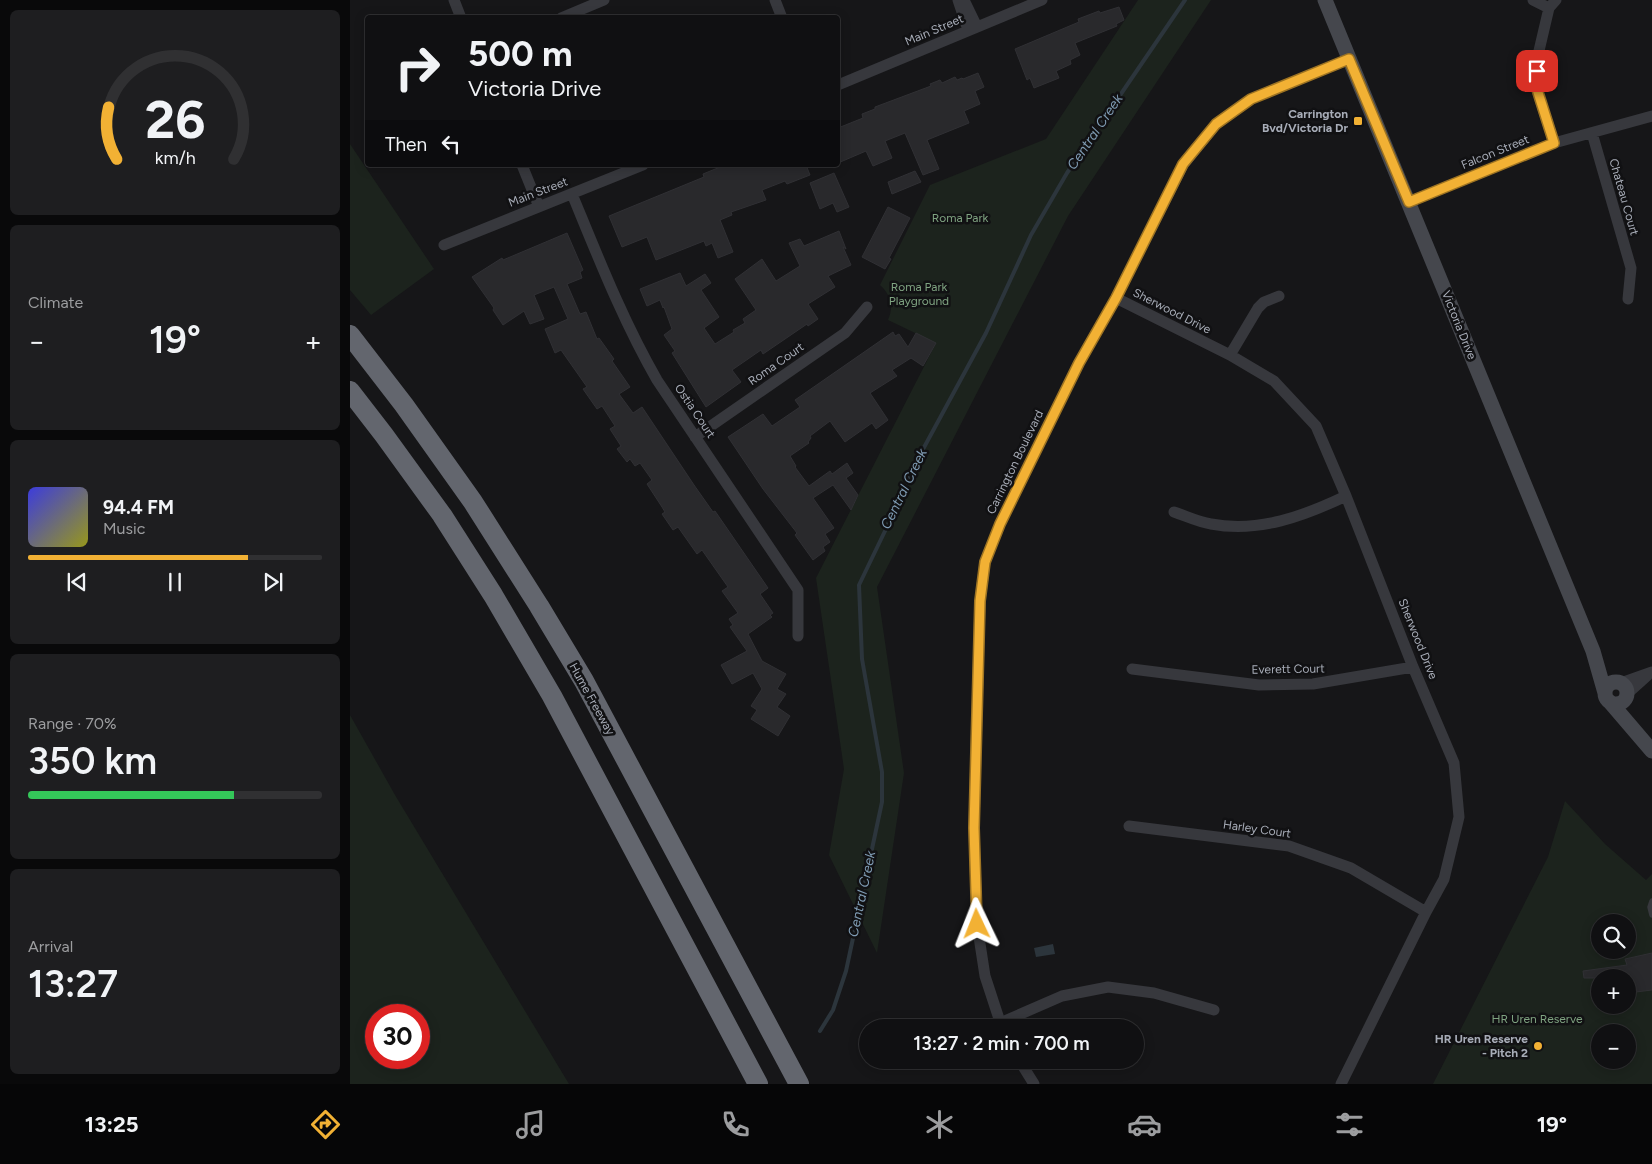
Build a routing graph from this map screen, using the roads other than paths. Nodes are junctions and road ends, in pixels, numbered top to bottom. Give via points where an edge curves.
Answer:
1 (454, 0) edge
2 (604, 0) edge
3 (775, 0) edge
4 (958, 0) edge
5 (964, 0) edge
6 (1042, 0) edge
7 (1325, 0) edge
8 (1532, 0) edge
9 (1553, 4) edge
10 (460, 15) edge
11 (568, 15) edge
12 (781, 15) edge
13 (972, 29) junction
14 (1349, 59) junction
15 (840, 84) edge
16 (1652, 116) edge
17 (1592, 133) junction
18 (1554, 143) junction
19 (523, 167) edge
20 (638, 167) edge
21 (572, 194) junction
22 (1409, 202) junction
23 (539, 207) junction
24 (444, 245) dead end
25 (1279, 296) dead end
26 (1116, 298) junction
27 (1628, 298) dead end
28 (867, 307) dead end
29 (350, 335) edge
30 (1230, 355) junction
31 (350, 391) edge
32 (696, 437) junction
33 (1346, 496) junction
34 (1174, 512) dead end
35 (798, 636) dead end
36 (1593, 651) junction
37 (1413, 667) junction
38 (1132, 669) dead end
39 (1651, 672) edge
40 (1624, 689) junction
41 (1608, 697) junction
42 (1649, 748) edge
43 (1129, 826) dead end
44 (1652, 901) edge
45 (1426, 912) junction
46 (1652, 915) edge
47 (1214, 1010) dead end
48 (999, 1019) edge
49 (1014, 1019) edge
50 (1025, 1069) edge
51 (758, 1084) edge
52 (799, 1084) edge
53 (1034, 1084) edge
54 (1342, 1084) edge

1 - 10 street
2 - 11 street
3 - 12 street
4 - 13 street
5 - 13 street
6 - 13 street, Main Street
7 - 14 street, Victoria Drive
8 - 9 street
9 - 18 street via 1538,55 1536,86
13 - 15 street, Main Street
14 - 22 street, Victoria Drive
14 - 26 street, Carrington Boulevard via 1251,99 1216,124 1183,164
16 - 17 street, Falcon Street
17 - 18 street, Falcon Street
17 - 27 street, Chateau Court via 1630,268
18 - 22 street, Falcon Street
19 - 23 street
20 - 21 street, Main Street
21 - 23 street, Main Street
21 - 32 street, Ostia Court via 640,350
22 - 36 street, Victoria Drive
23 - 24 street, Main Street
25 - 30 street via 1258,308
26 - 30 street, Sherwood Drive
26 - 48 street, Carrington Boulevard via 1079,363 1000,524 985,562 980,601 974,828 977,924 985,976
28 - 32 street, Roma Court via 845,333
29 - 52 highway, Hume Freeway via 473,502 574,665
30 - 33 street, Sherwood Drive via 1274,381 1316,426
31 - 51 highway via 442,516 503,612 552,696
32 - 35 street, Ostia Court via 798,590
33 - 34 street via 1285,521 1250,526 1211,524
33 - 37 street, Sherwood Drive
36 - 40 street, Victoria Drive
36 - 41 street, Victoria Drive
37 - 38 street, Everett Court via 1314,684 1286,685 1259,685
37 - 45 street, Sherwood Drive via 1454,763 1459,817 1444,879
39 - 40 street
40 - 41 street via 1622,702 1614,703
40 - 42 street, Victoria Drive
41 - 42 street, Victoria Drive
43 - 45 street, Harley Court via 1289,846 1351,868
44 - 46 lane
45 - 54 street, Sherwood Drive
47 - 49 street via 1154,993 1108,987 1062,996
50 - 53 street

